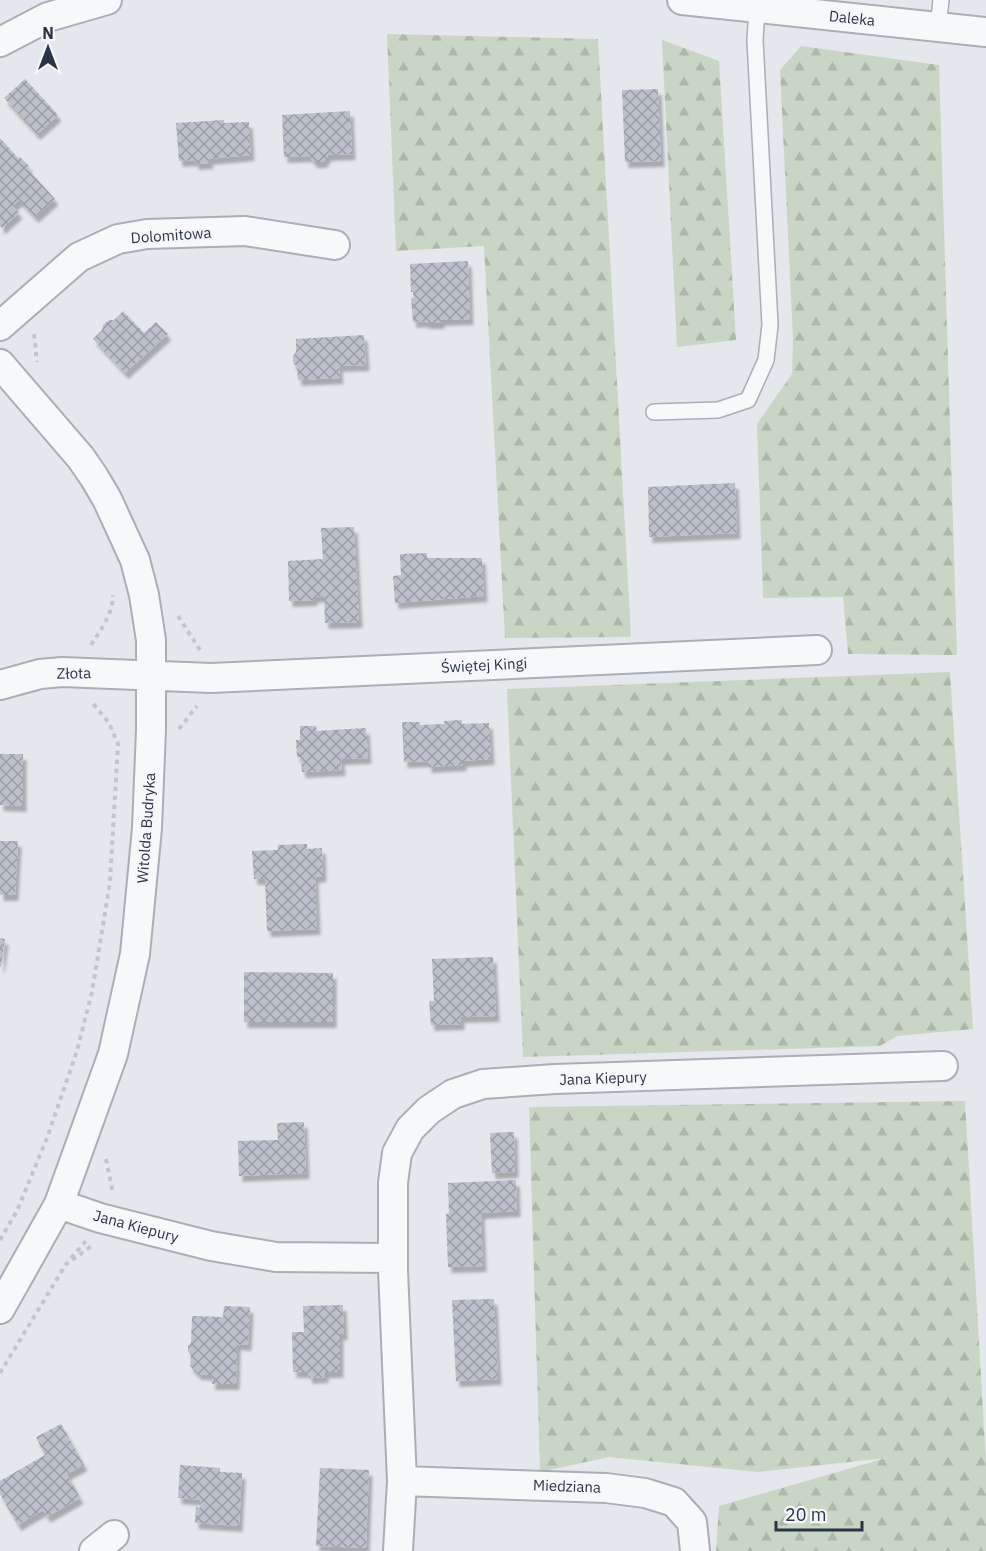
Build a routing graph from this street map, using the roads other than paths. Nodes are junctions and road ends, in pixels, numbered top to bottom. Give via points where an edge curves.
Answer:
1 (108, 0) edge
2 (682, 0) edge
3 (757, 8) junction
4 (940, 14) edge
5 (986, 32) edge
6 (2, 36) edge
7 (336, 245) dead end
8 (0, 326) edge
9 (0, 364) edge
10 (654, 412) dead end
11 (817, 650) dead end
12 (150, 674) junction
13 (0, 685) edge
14 (943, 1066) dead end
15 (59, 1204) junction
16 (392, 1258) junction
17 (0, 1309) edge
18 (402, 1481) junction
19 (398, 1551) edge
20 (695, 1551) edge

1 - 6 street via 48,17
2 - 3 street, Daleka
3 - 4 street, Daleka
3 - 10 lane via 755,40 771,325 766,360 748,400 718,410
4 - 5 street, Daleka
7 - 8 street, Dolomitowa via 245,231 147,234 118,239 80,257
9 - 12 street, Witolda Budryka via 81,458 107,499 140,577 151,639
11 - 12 street, Świętej Kingi via 211,678
12 - 13 street, Złota via 62,672
12 - 15 street, Witolda Budryka via 147,828 135,954 113,1054
14 - 16 street, Jana Kiepury via 555,1079 483,1084 453,1094 429,1110 411,1129 398,1153 393,1183
15 - 16 street, Jana Kiepury via 200,1243 276,1257
15 - 17 street, Witolda Budryka
16 - 18 street, Jana Kiepury
18 - 19 street, Jana Kiepury
18 - 20 street, Miedziana via 606,1488 645,1493 674,1502 692,1522

